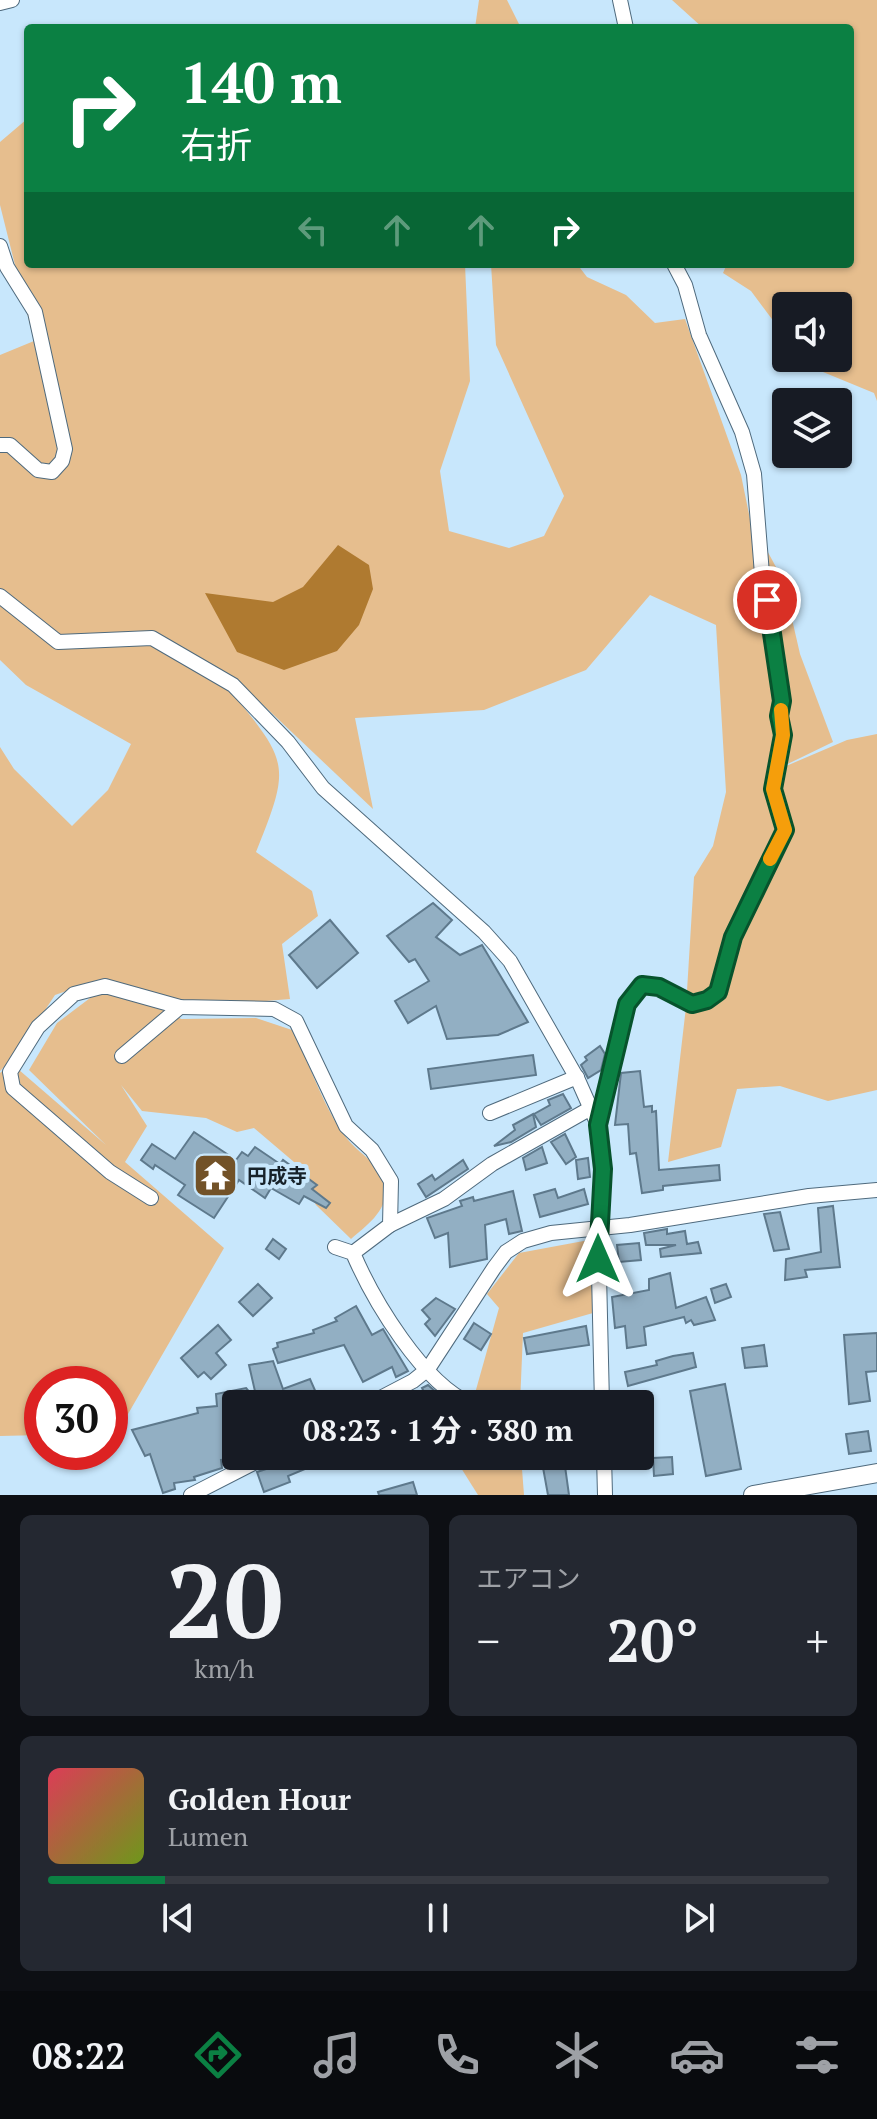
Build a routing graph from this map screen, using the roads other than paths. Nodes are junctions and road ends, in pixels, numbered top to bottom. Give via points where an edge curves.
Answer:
1 (12, 0) edge
2 (620, 0) edge
3 (0, 3) edge
4 (625, 24) edge
5 (0, 246) edge
6 (676, 268) edge
7 (0, 445) edge
8 (0, 596) edge
9 (180, 1007) junction
10 (122, 1056) dead end
11 (577, 1077) junction
12 (591, 1108) junction
13 (490, 1113) dead end
14 (598, 1125) junction
15 (877, 1190) edge
16 (151, 1198) dead end
17 (390, 1225) junction
18 (598, 1230) junction
19 (335, 1247) dead end
20 (353, 1253) junction
21 (428, 1369) junction
22 (396, 1390) edge
23 (454, 1390) edge
24 (602, 1390) edge
25 (240, 1470) edge
26 (602, 1470) edge
27 (877, 1473) edge
28 (191, 1495) edge
29 (605, 1495) edge
30 (753, 1495) edge

1 - 3 street
2 - 4 street
5 - 7 street via 35,312 65,449 52,472 38,470 10,445
6 - 14 street via 754,474 762,574 782,701 783,735 773,789 785,830 733,937 718,992 692,1004 659,987 642,985 627,1004
8 - 11 street via 58,642 152,638 233,685 323,788 510,961
9 - 10 street
9 - 16 street via 105,986 74,994 38,1027 10,1072 13,1088 31,1107 110,1172
9 - 17 street via 274,1009 296,1021 346,1126 372,1150 391,1181
11 - 12 street
11 - 13 street
12 - 14 street
12 - 17 street via 492,1164 444,1199
14 - 18 street via 603,1169
15 - 18 street
17 - 20 street
18 - 21 street via 551,1233 506,1252
18 - 24 street
19 - 20 street
20 - 21 street via 396,1332
21 - 22 street
21 - 23 street
25 - 28 street
26 - 29 street
27 - 30 street

